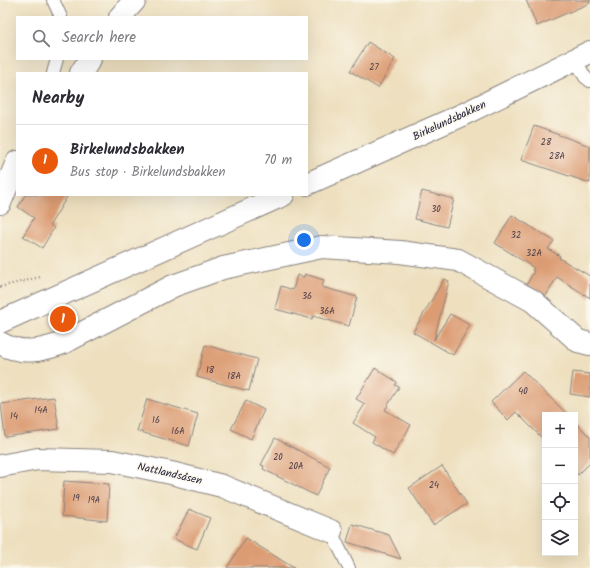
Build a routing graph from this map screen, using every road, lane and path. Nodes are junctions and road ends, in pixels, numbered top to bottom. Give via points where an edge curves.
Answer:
1 (53, 0) edge
2 (135, 0) edge
3 (61, 16) edge
4 (121, 16) edge
5 (582, 55) edge
6 (57, 60) edge
7 (89, 60) edge
8 (53, 72) edge
9 (82, 72) edge
10 (590, 81) edge
11 (16, 164) edge
12 (308, 184) edge
13 (281, 196) edge
14 (0, 203) edge
15 (0, 322) edge
16 (0, 343) edge
17 (590, 344) edge
18 (0, 466) edge
19 (331, 531) joint
20 (349, 568) edge

1 - 3 lane
2 - 4 street
5 - 10 lane via 585,77
5 - 12 street, Birkelundsbakken via 464,114
6 - 8 lane
7 - 9 street
11 - 14 street
13 - 15 street
16 - 17 street via 10,349 25,352 44,350 173,286 224,268 322,247 400,252 458,260 533,301 578,341
18 - 19 street, Nattlandsåsen via 38,459 112,461 149,468 222,486
19 - 20 lane

